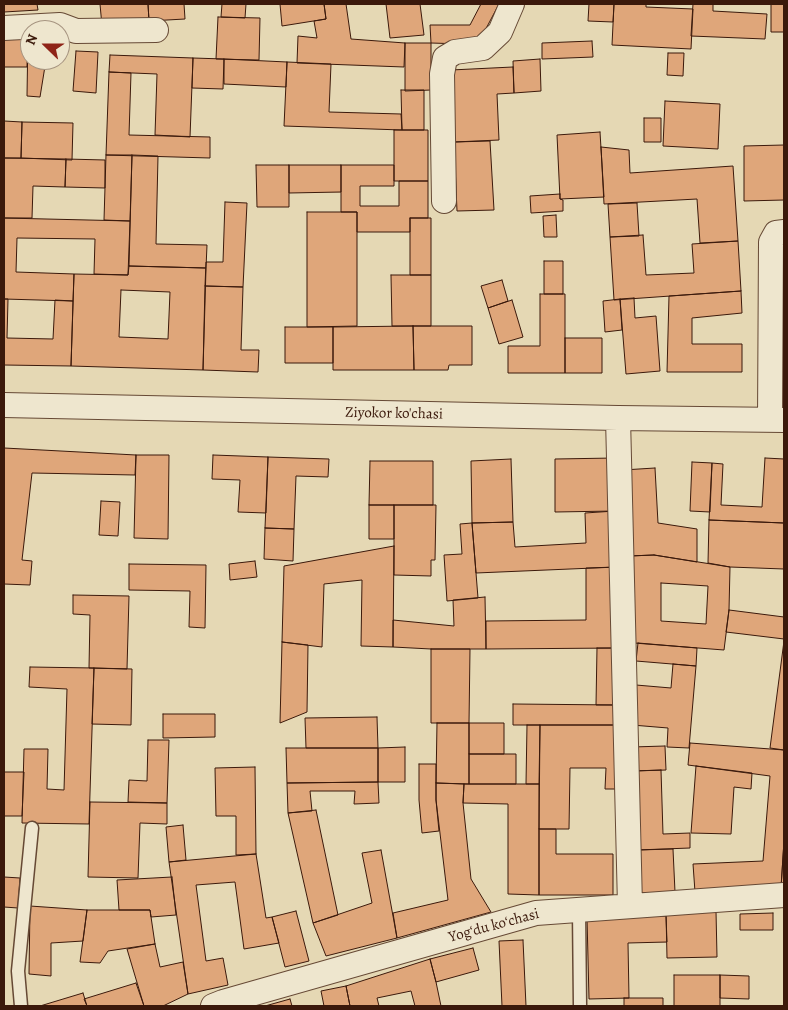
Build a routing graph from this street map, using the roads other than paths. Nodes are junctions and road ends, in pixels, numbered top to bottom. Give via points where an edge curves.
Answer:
1 (512, 4) edge
2 (4, 28) edge
3 (156, 30) dead end
4 (444, 202) dead end
5 (784, 232) edge
6 (4, 405) edge
7 (618, 418) junction
8 (777, 420) edge
9 (32, 828) dead end
10 (784, 895) edge
11 (630, 906) junction
12 (579, 910) junction
13 (21, 1006) edge
14 (213, 1006) edge
15 (580, 1006) edge

1 - 4 street via 500,32 483,48 455,52 445,58 442,74
2 - 3 street via 60,26 76,31
5 - 8 street via 776,233 771,242
6 - 7 street, Ziyokor ko'chasi
7 - 8 street, Ziyokor ko'chasi
7 - 11 street
9 - 13 lane via 18,971
10 - 11 street, Yogʻdu koʻchasi
11 - 12 street, Yogʻdu koʻchasi
12 - 14 street, Yogʻdu koʻchasi via 536,913
12 - 15 lane

